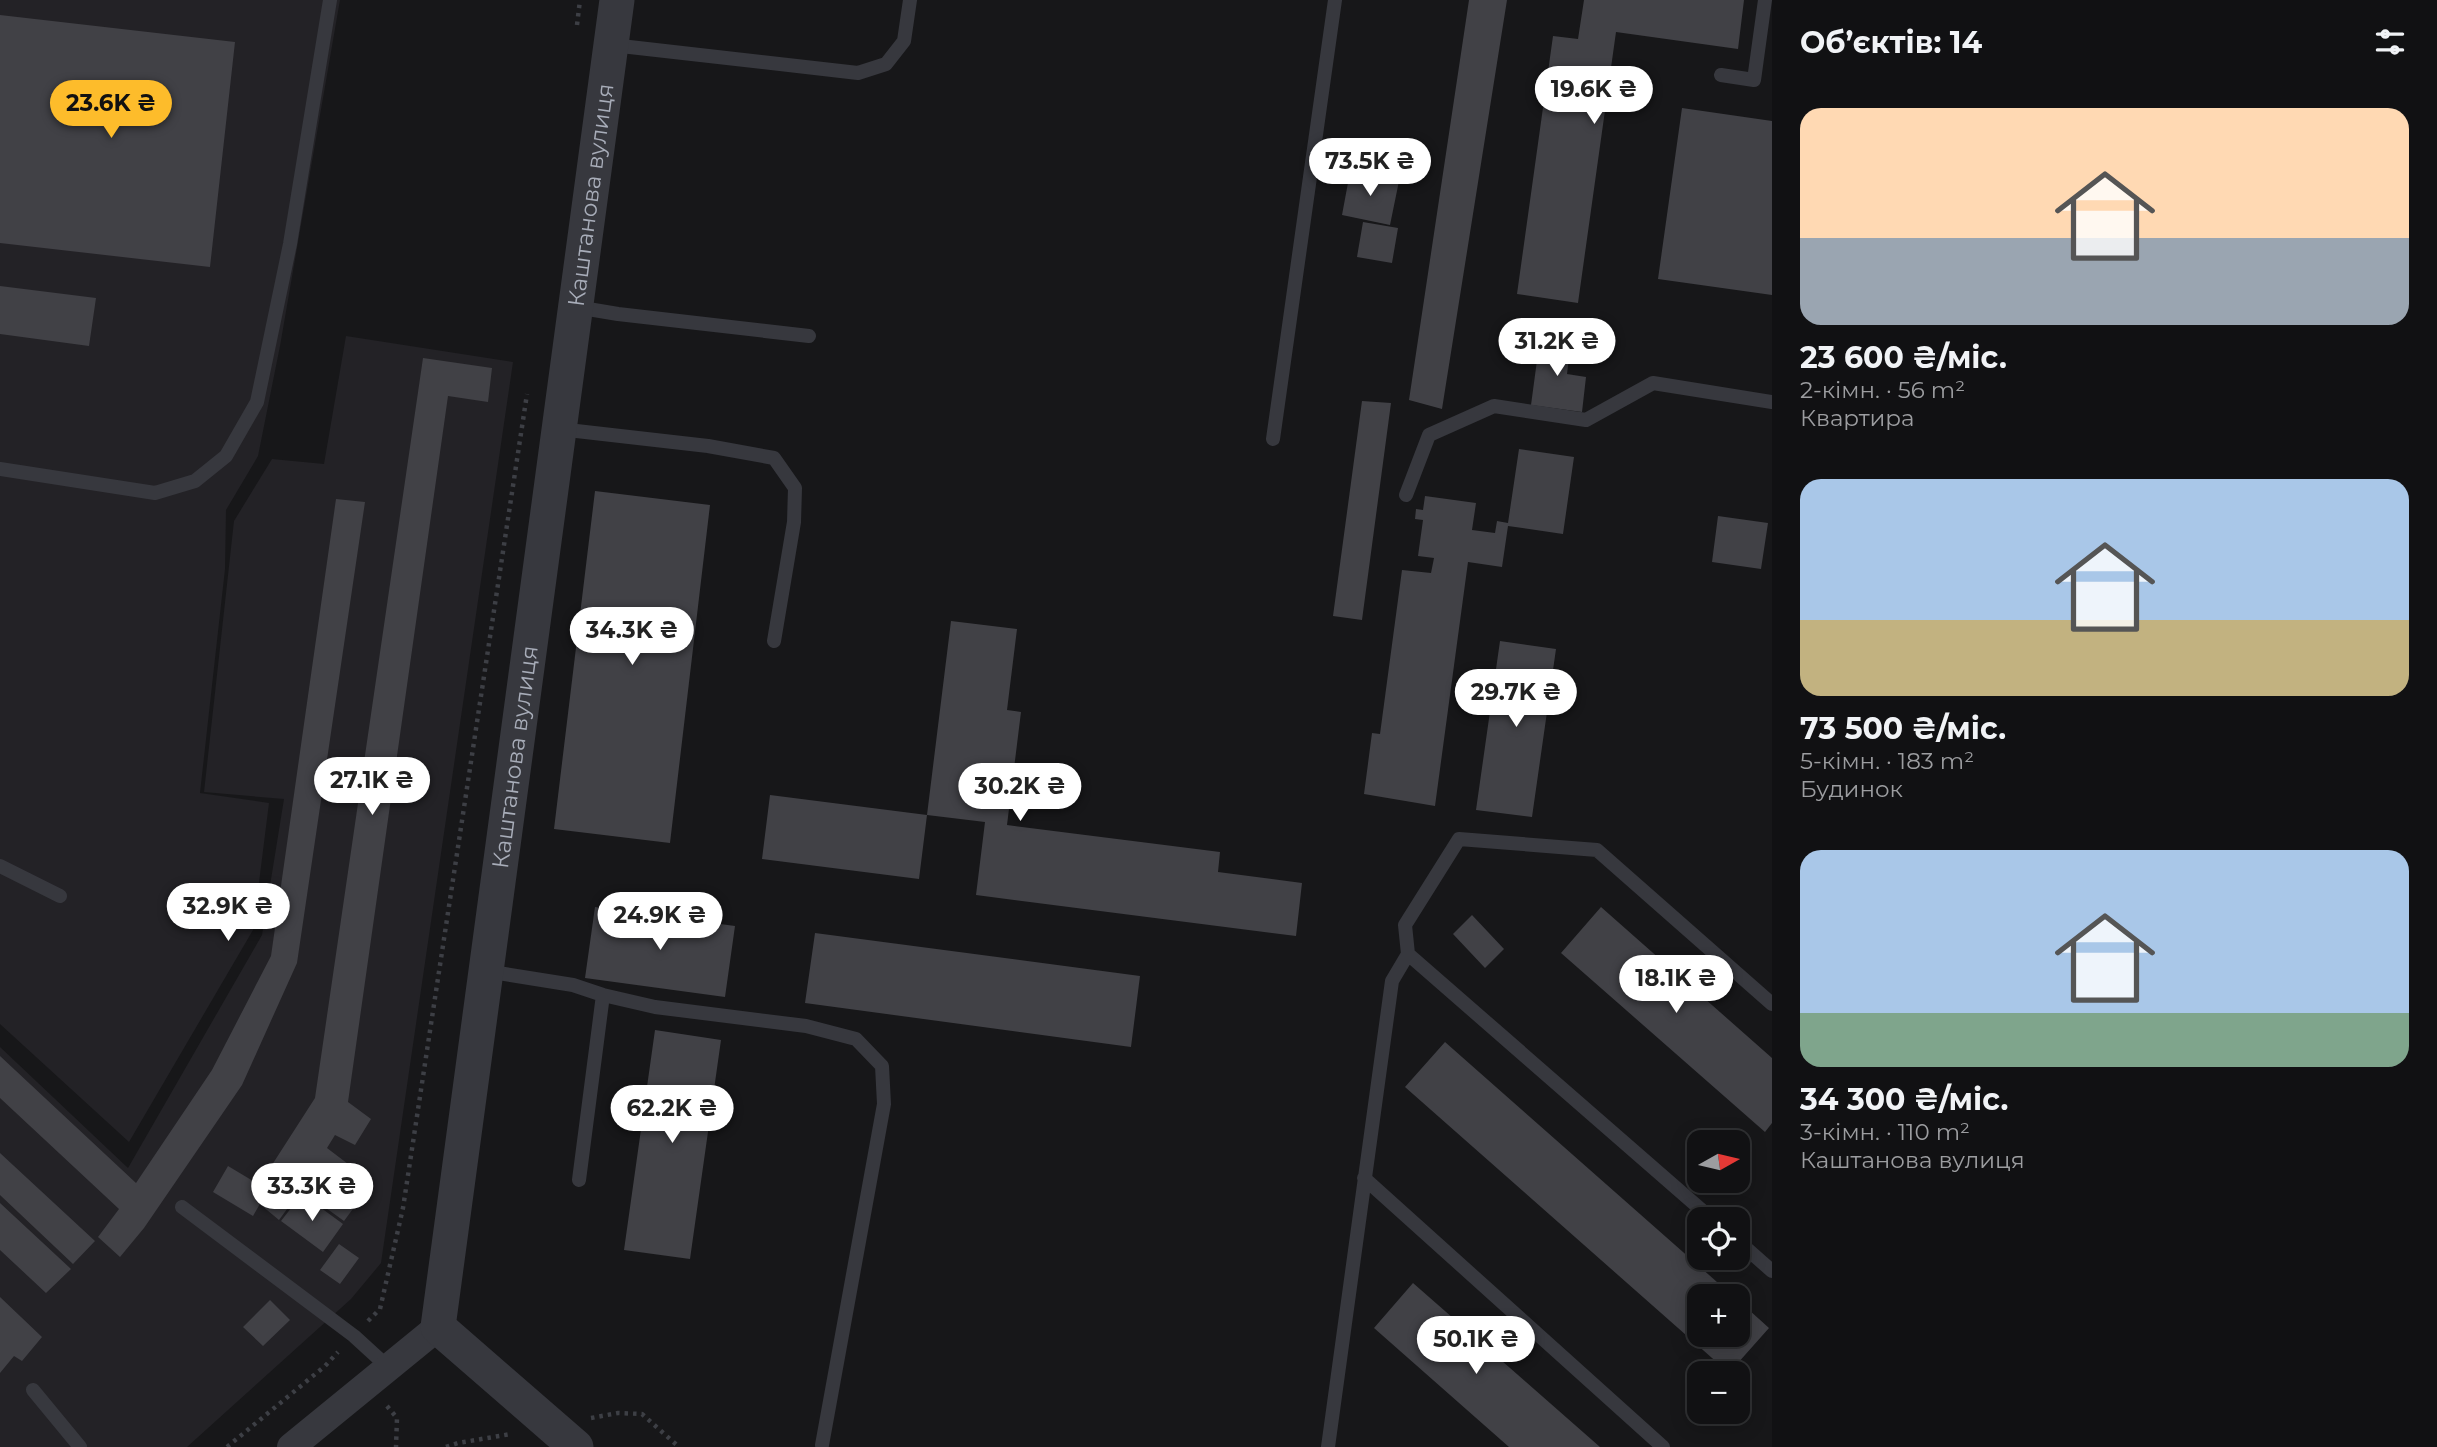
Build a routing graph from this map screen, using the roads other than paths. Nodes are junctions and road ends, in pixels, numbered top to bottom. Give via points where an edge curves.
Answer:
1 (330, 0) edge
2 (617, 0) edge
3 (910, 0) edge
4 (1335, 0) edge
5 (1765, 0) edge
6 (611, 44) junction
7 (1721, 75) dead end
8 (574, 306) junction
9 (809, 336) dead end
10 (1772, 402) edge
11 (558, 428) junction
12 (1273, 439) dead end
13 (0, 469) edge
14 (1406, 495) dead end
15 (774, 641) dead end
16 (0, 866) edge
17 (60, 896) dead end
18 (1408, 954) junction
19 (486, 971) junction
20 (603, 995) junction
21 (1772, 1004) edge
22 (1364, 1178) junction
23 (579, 1180) dead end
24 (181, 1207) dead end
25 (1698, 1207) edge
26 (1750, 1252) edge
27 (1772, 1271) edge
28 (438, 1327) junction
29 (388, 1368) junction
30 (33, 1390) dead end
31 (572, 1445) edge
32 (822, 1445) edge
33 (1329, 1446) edge
34 (80, 1447) edge
35 (291, 1447) edge
36 (1663, 1447) edge

1 - 13 lane via 290,244 257,402 226,456 195,481 155,493
2 - 6 street, Каштанова вулиця
3 - 6 lane via 904,40 886,64 858,73
4 - 12 lane
5 - 7 lane via 1754,80
6 - 8 street, Каштанова вулиця
8 - 9 lane
8 - 11 street, Каштанова вулиця
10 - 14 lane via 1653,383 1586,420 1494,406 1429,435
11 - 15 lane via 774,458 795,488 794,522
11 - 19 street, Каштанова вулиця
16 - 17 lane
18 - 21 lane via 1405,925 1459,839 1597,850
18 - 22 lane via 1392,981
18 - 25 lane
19 - 20 lane via 573,985
19 - 28 street, Каштанова вулиця
20 - 23 lane
20 - 32 lane via 656,1007 806,1026 856,1039 882,1066 884,1104
22 - 33 lane
22 - 36 lane
24 - 29 lane via 354,1336
26 - 27 lane
28 - 29 street
28 - 31 street
29 - 35 street
30 - 34 lane

